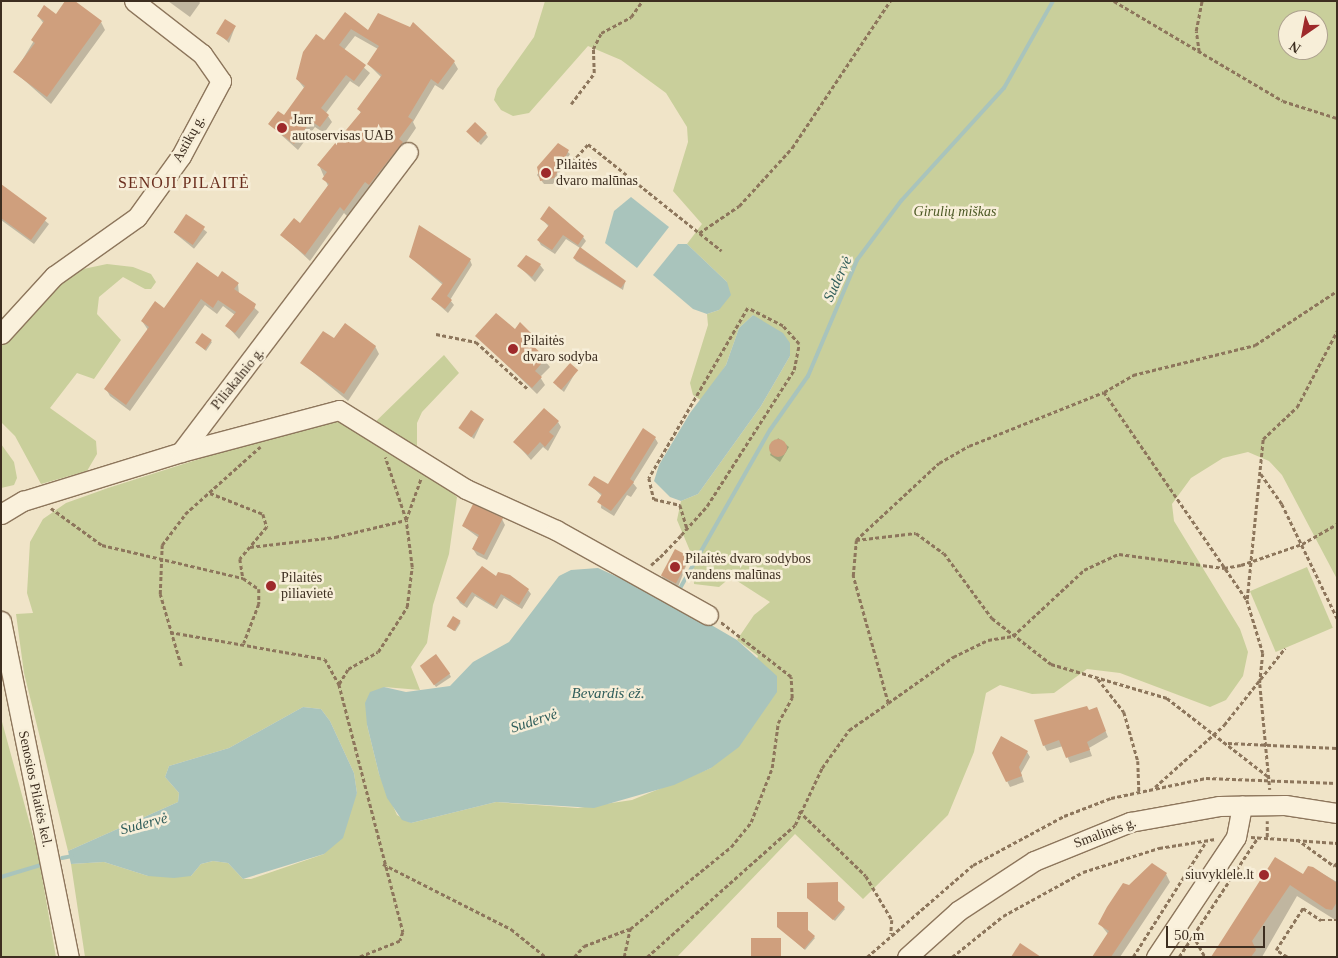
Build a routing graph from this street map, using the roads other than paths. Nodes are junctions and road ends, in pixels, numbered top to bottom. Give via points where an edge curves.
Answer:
1 (134, 1) edge
2 (408, 152) dead end
3 (1, 334) edge
4 (181, 452) junction
5 (1, 514) edge
6 (708, 615) dead end
7 (1, 621) edge
8 (1242, 806) junction
9 (1337, 813) edge
10 (69, 957) edge
11 (907, 957) edge
12 (1156, 957) edge

1 - 3 street, Astikų g. via 202,54 221,80 181,156 137,217 54,276
2 - 4 street, Piliakalnio g.
4 - 5 street via 45,495
4 - 6 street via 339,410 466,489 556,530
7 - 10 street, Senosios Pilaitės kel.
8 - 9 street, Smalinės g.
8 - 11 street, Smalinės g. via 1173,812 1076,842 992,887
8 - 12 street via 1236,837

